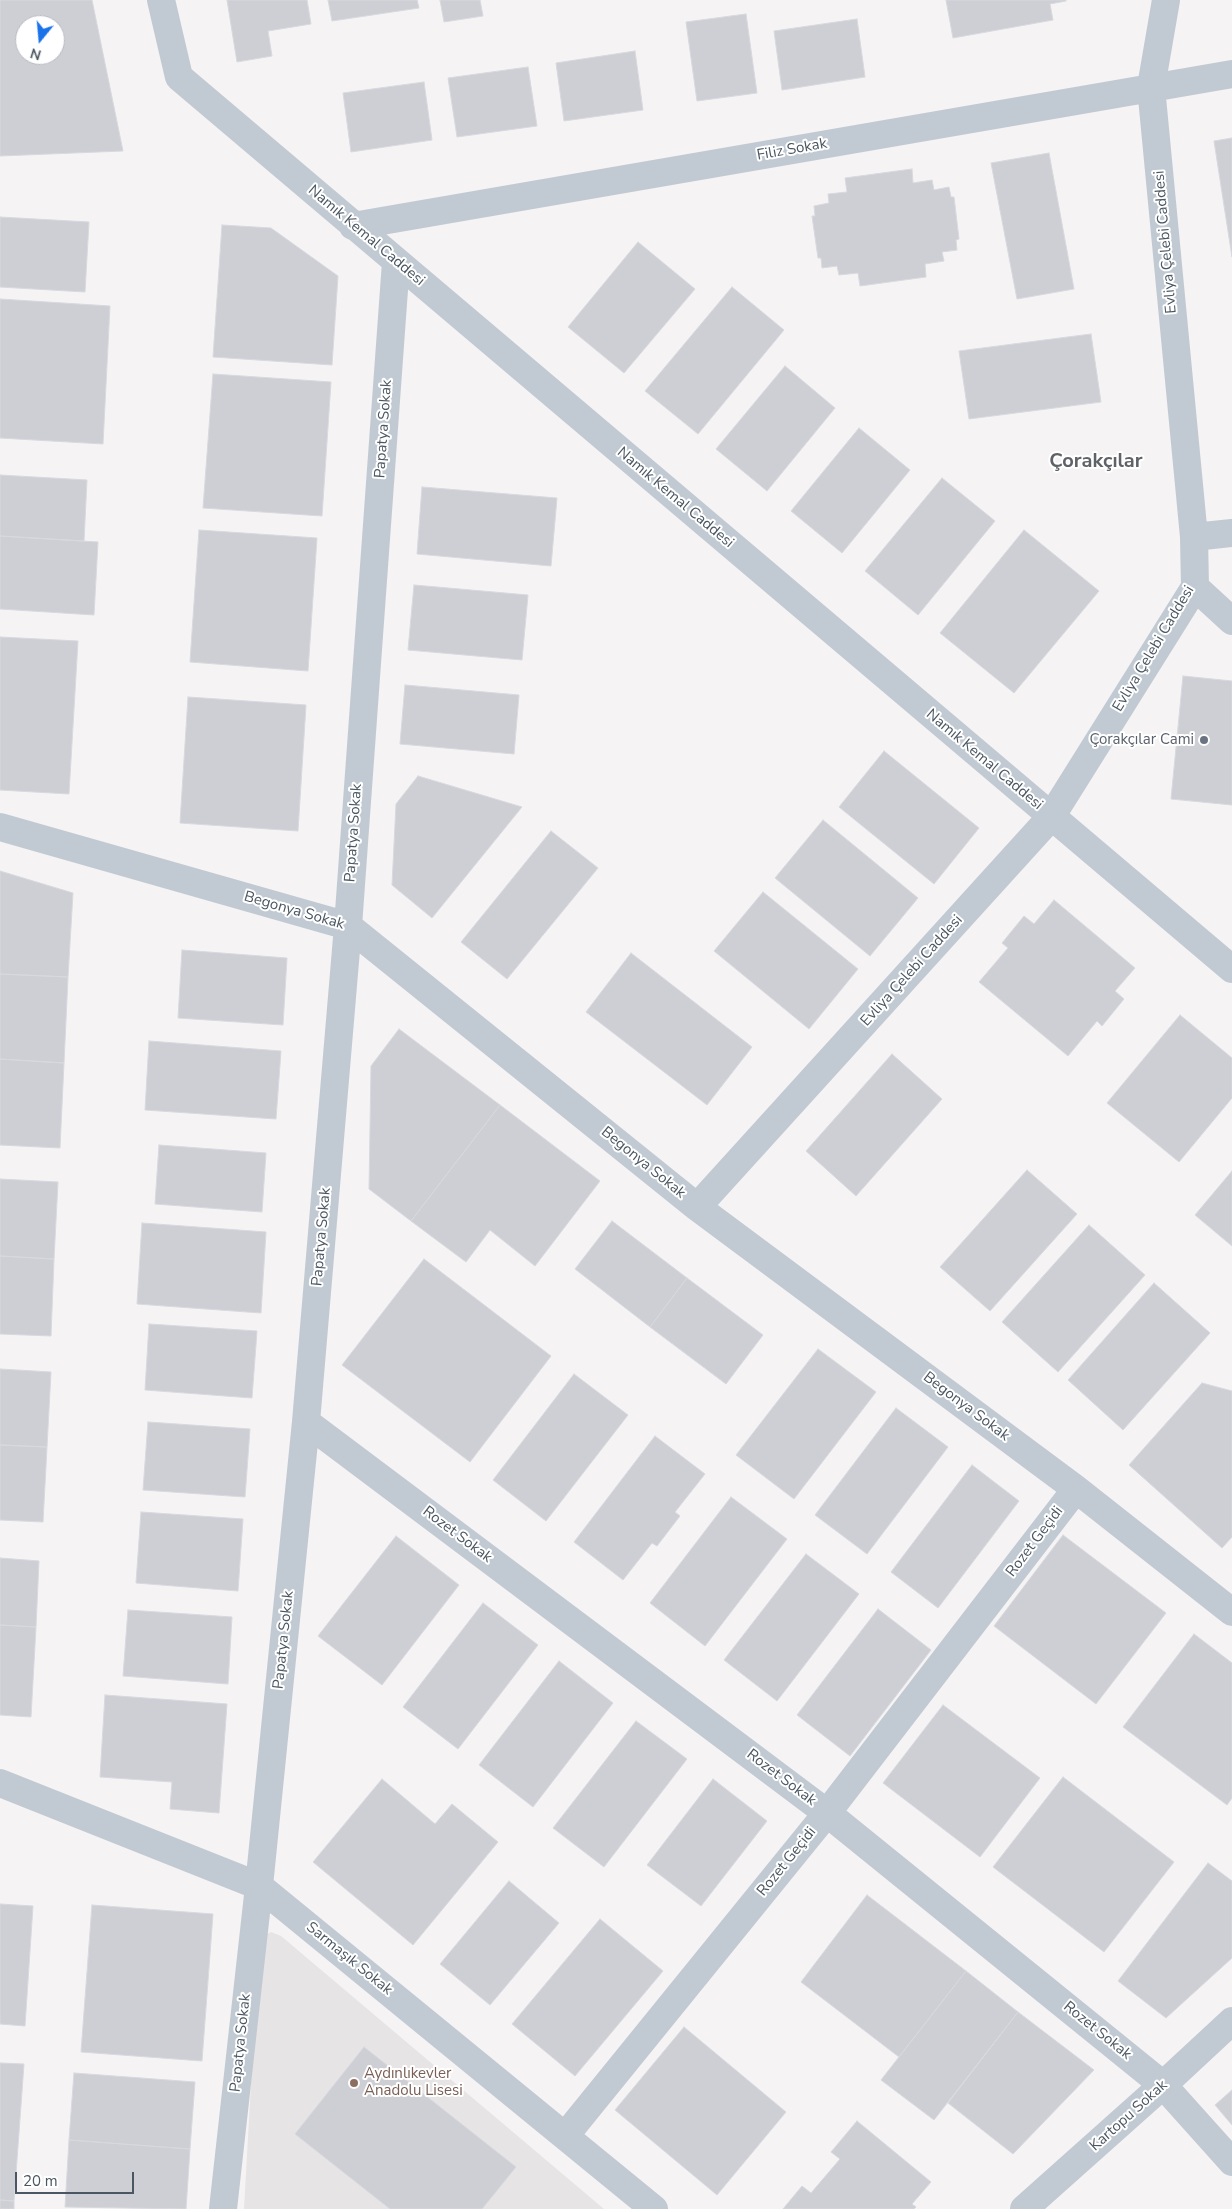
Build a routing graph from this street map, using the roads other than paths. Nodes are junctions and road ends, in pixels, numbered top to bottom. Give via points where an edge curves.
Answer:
1 (161, 0) edge
2 (1166, 0) edge
3 (1232, 74) edge
4 (1151, 87) junction
5 (353, 226) junction
6 (396, 262) junction
7 (1232, 533) edge
8 (1194, 537) junction
9 (1195, 587) junction
10 (1232, 622) edge
11 (1051, 818) junction
12 (0, 828) edge
13 (348, 926) junction
14 (1232, 969) edge
15 (697, 1207) junction
16 (306, 1422) junction
17 (1076, 1488) junction
18 (1232, 1612) edge
19 (0, 1783) edge
20 (827, 1813) junction
21 (259, 1886) junction
22 (1232, 2021) edge
23 (1163, 2085) junction
24 (565, 2136) junction
25 (1232, 2162) edge
26 (223, 2209) edge
27 (654, 2209) edge
28 (1024, 2209) edge

1 - 5 street, Namık Kemal Caddesi via 179,77
2 - 4 street, Evliya Çelebi Caddesi
3 - 4 street, Filiz Sokak
4 - 5 street, Filiz Sokak
4 - 8 street, Evliya Çelebi Caddesi
5 - 6 street, Namık Kemal Caddesi
6 - 11 street, Namık Kemal Caddesi
6 - 13 street, Papatya Sokak
7 - 8 street
8 - 9 street, Evliya Çelebi Caddesi
9 - 10 street
9 - 11 street, Evliya Çelebi Caddesi
11 - 14 street, Namık Kemal Caddesi
11 - 15 street, Evliya Çelebi Caddesi
12 - 13 street, Begonya Sokak
13 - 15 street, Begonya Sokak
13 - 16 street, Papatya Sokak
15 - 17 street, Begonya Sokak
16 - 20 street, Rozet Sokak
16 - 21 street, Papatya Sokak
17 - 18 street, Begonya Sokak
17 - 20 street, Rozet Geçidi
19 - 21 street, Sarmaşık Sokak
20 - 23 street, Rozet Sokak
20 - 24 street, Rozet Geçidi
21 - 24 street, Sarmaşık Sokak
21 - 26 street, Papatya Sokak
22 - 23 street, Kartopu Sokak
23 - 25 street, Rozet Sokak
23 - 28 street, Kartopu Sokak
24 - 27 street, Sarmaşık Sokak

